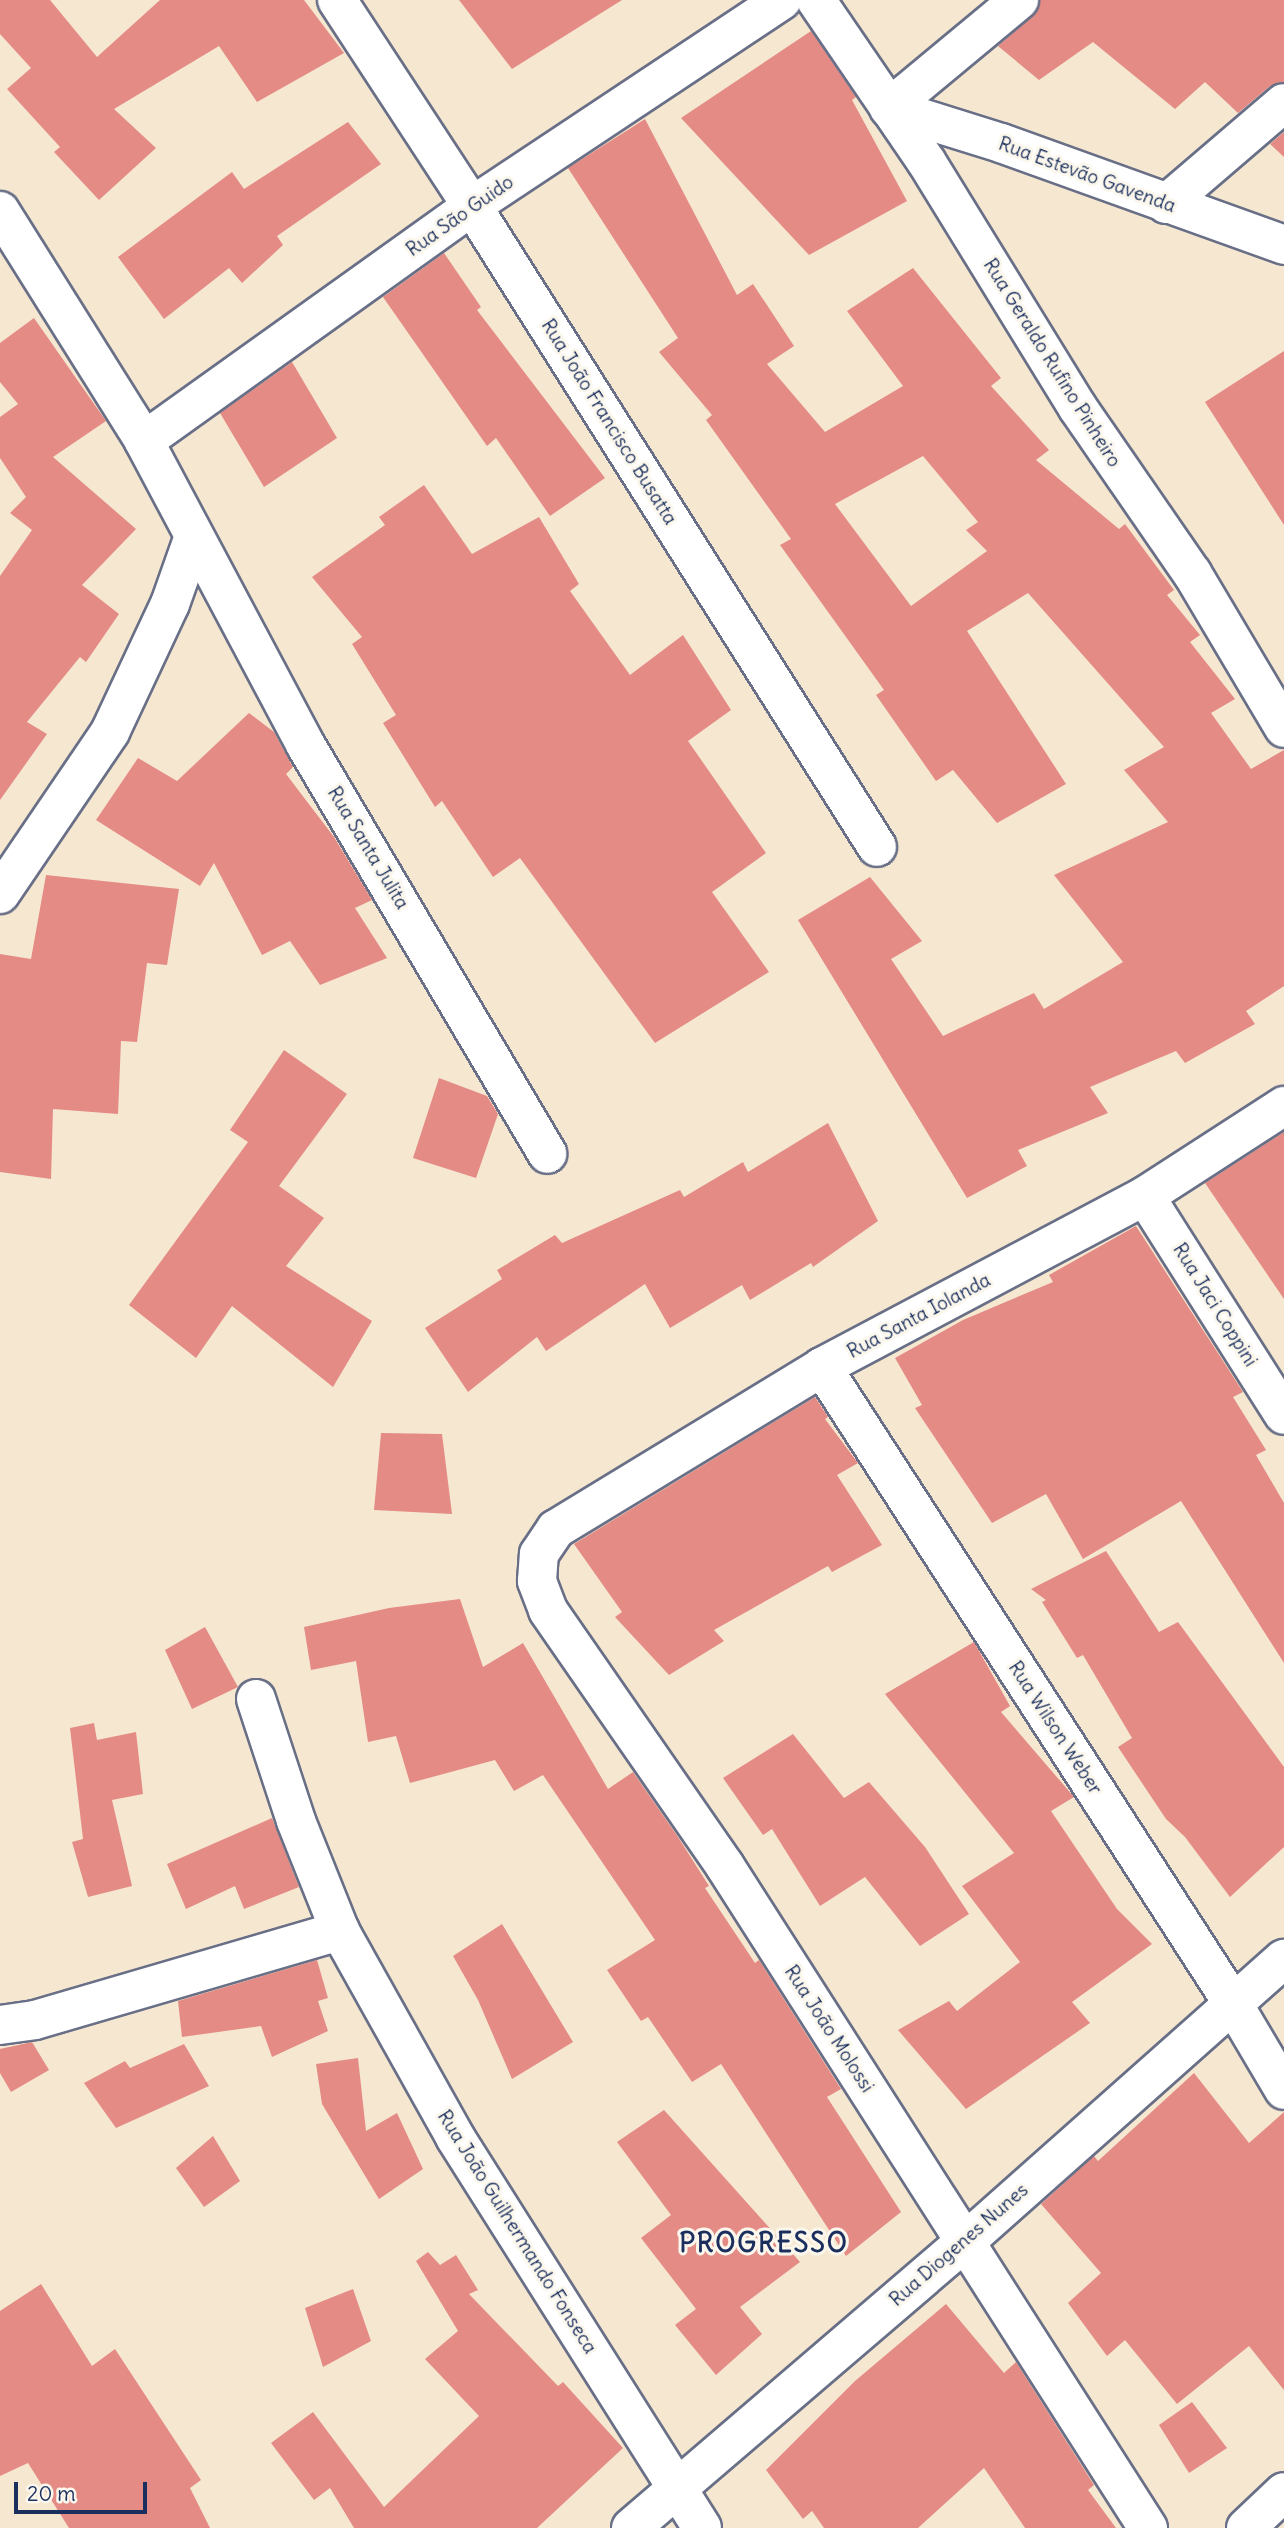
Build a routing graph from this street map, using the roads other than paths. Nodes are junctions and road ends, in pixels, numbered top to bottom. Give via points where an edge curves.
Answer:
1 (337, 0) edge
2 (782, 0) edge
3 (816, 0) edge
4 (1019, 0) edge
5 (1284, 103) edge
6 (889, 108) junction
7 (1166, 204) junction
8 (472, 205) junction
9 (0, 211) edge
10 (1284, 245) edge
11 (144, 441) junction
12 (193, 539) junction
13 (1284, 728) edge
14 (877, 847) dead end
15 (0, 894) edge
16 (1284, 1106) edge
17 (547, 1154) dead end
18 (1145, 1196) junction
19 (822, 1367) junction
20 (1284, 1415) edge
21 (556, 1529) joint
22 (256, 1699) dead end
23 (340, 1931) junction
24 (1284, 1959) edge
25 (1231, 2002) junction
26 (0, 2025) edge
27 (1284, 2091) edge
28 (966, 2241) junction
29 (679, 2487) junction
30 (1284, 2492) edge
31 (631, 2528) edge
32 (702, 2528) edge
33 (1148, 2528) edge
34 (1246, 2528) edge

1 - 8 street, Rua João Francisco Busatta
2 - 8 street, Rua São Guido
3 - 6 street, Rua Geraldo Rufino Pinheiro
4 - 6 street
5 - 7 street
6 - 7 street, Rua Estevão Gavenda via 1001,143
6 - 13 street, Rua Geraldo Rufino Pinheiro via 1078,408 1192,573
7 - 10 street, Rua Estevão Gavenda
8 - 11 street, Rua São Guido
8 - 14 street, Rua João Francisco Busatta
9 - 11 street, Rua Santa Julita
11 - 12 street, Rua Santa Julita
12 - 15 street via 170,604 110,732
12 - 17 street, Rua Santa Julita via 305,744
16 - 18 street, Rua Santa Iolanda
18 - 19 street, Rua Santa Iolanda
18 - 20 street, Rua Jaci Coppini
19 - 21 street, Rua Santa Iolanda
19 - 25 street, Rua Wilson Weber
21 - 28 street, Rua João Molossi via 539,1554 537,1581 548,1610 725,1866
22 - 23 street, Rua João Guilhermando Fonseca via 296,1821
23 - 26 street via 35,2020
23 - 29 street, Rua João Guilhermando Fonseca via 455,2137
24 - 25 street, Rua Diogenes Nunes
25 - 27 street, Rua Wilson Weber
25 - 28 street, Rua Diogenes Nunes
28 - 29 street, Rua Diogenes Nunes
28 - 33 street, Rua João Molossi
29 - 31 street, Rua Diogenes Nunes
29 - 32 street, Rua João Guilhermando Fonseca
30 - 34 street

